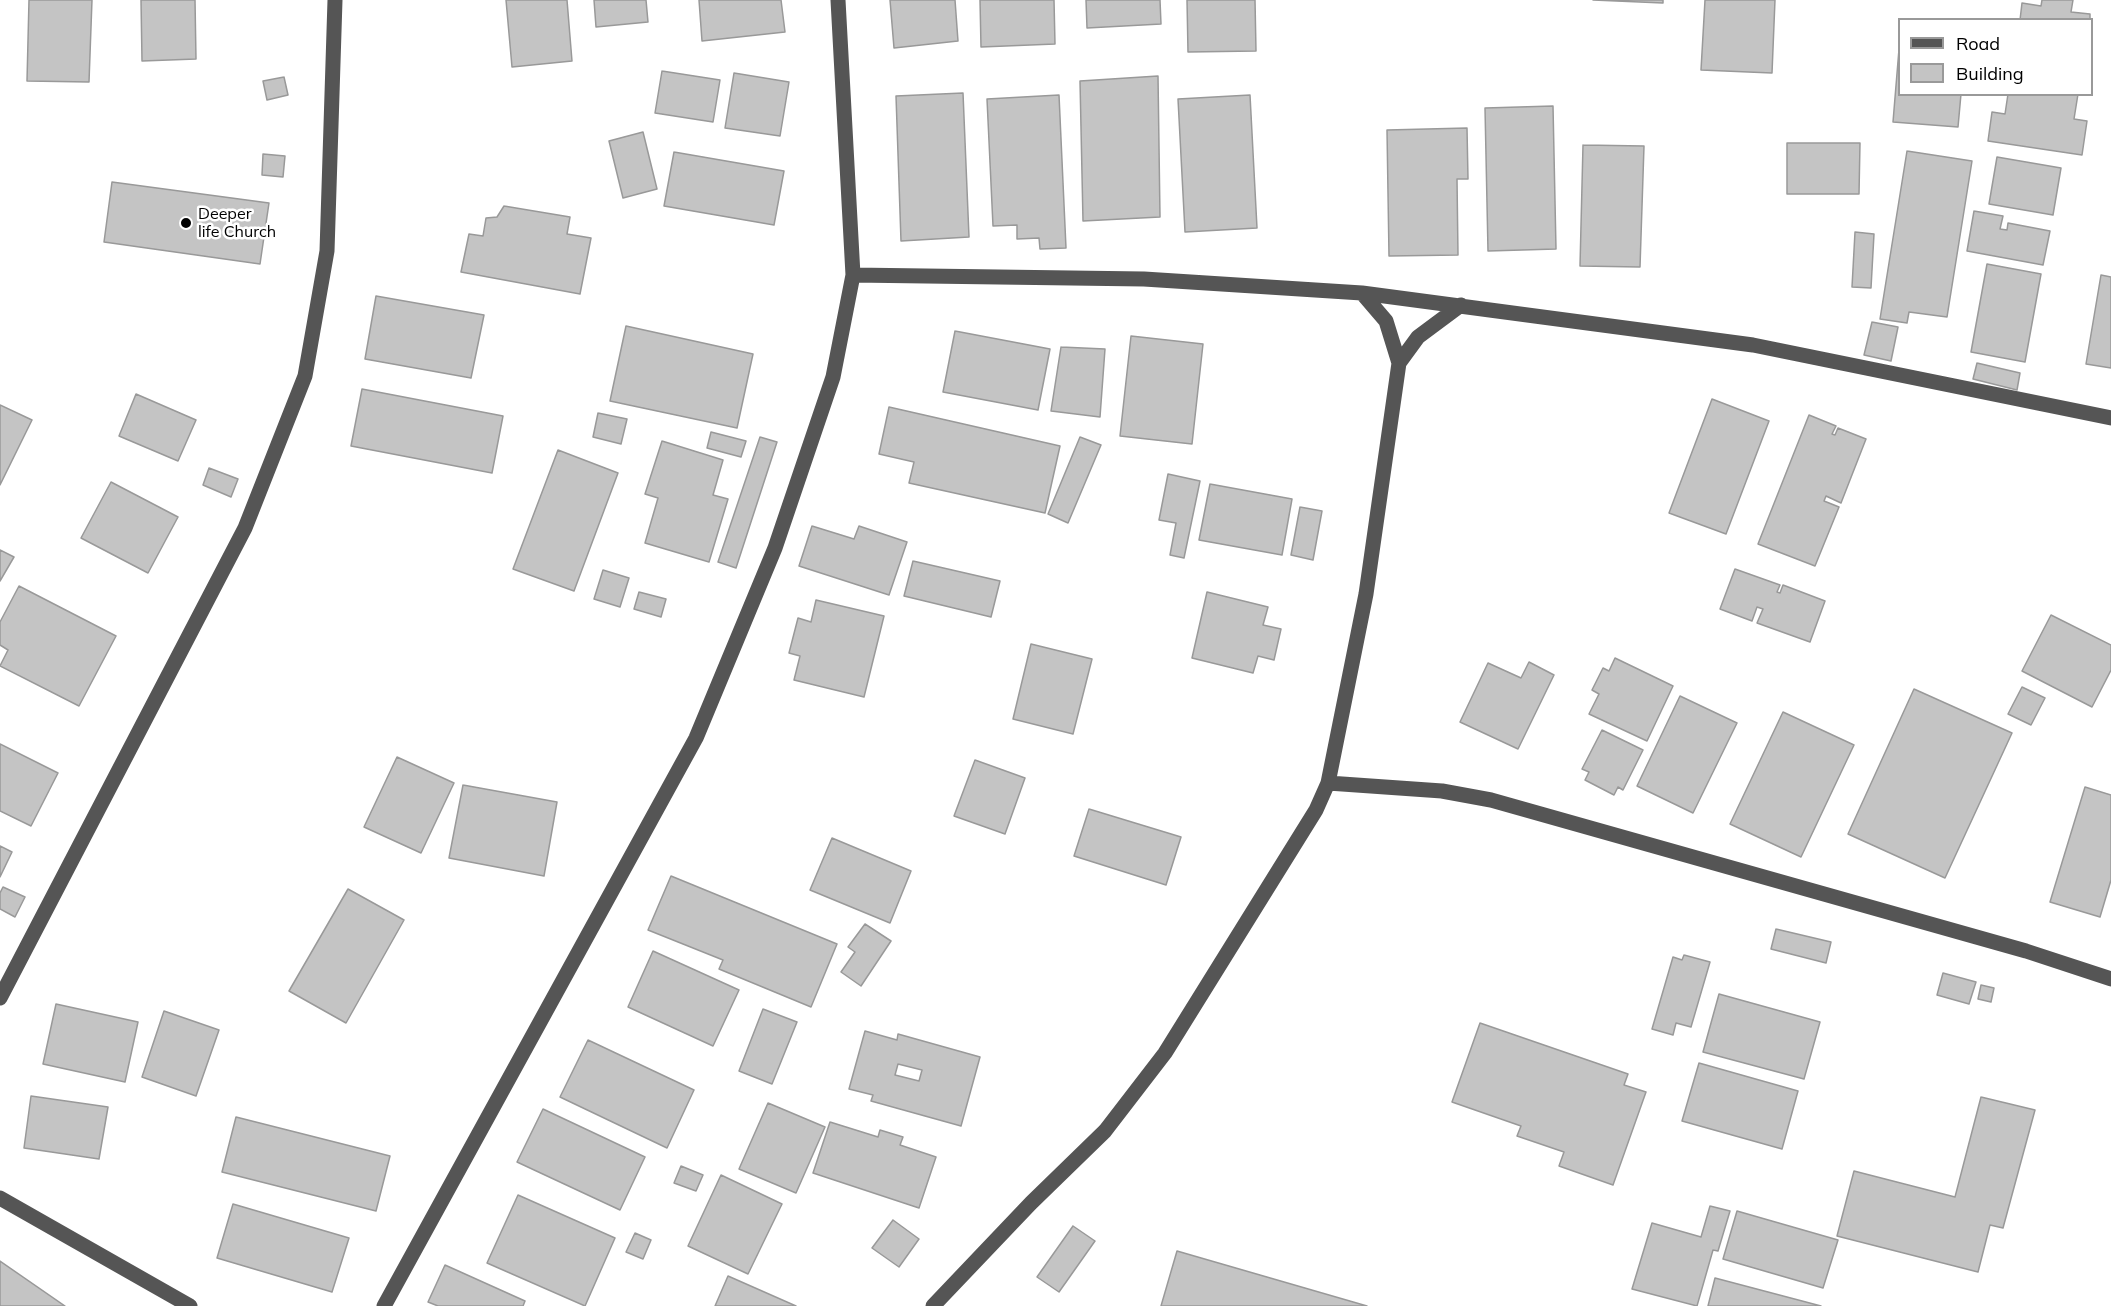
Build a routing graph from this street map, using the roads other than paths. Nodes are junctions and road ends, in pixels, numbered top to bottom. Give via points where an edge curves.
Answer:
1 (335, 0) edge
2 (838, 0) edge
3 (853, 275) junction
4 (1362, 292) junction
5 (1461, 304) junction
6 (1399, 363) junction
7 (2111, 418) edge
8 (1328, 783) junction
9 (2111, 979) edge
10 (0, 998) edge
11 (0, 1198) edge
12 (189, 1306) edge
13 (384, 1306) edge
14 (933, 1306) edge

1 - 10 street via 327,250 305,376 245,528
2 - 3 street
3 - 4 street via 1144,279
3 - 13 street via 830,388 775,548 696,738
4 - 5 street
4 - 6 street via 1386,321
5 - 6 street via 1418,337
5 - 7 street via 1753,345
6 - 8 street via 1366,594
8 - 9 street via 1442,791 1491,800 2026,951
8 - 14 street via 1316,810 1165,1053 1106,1131 1030,1203
11 - 12 street

